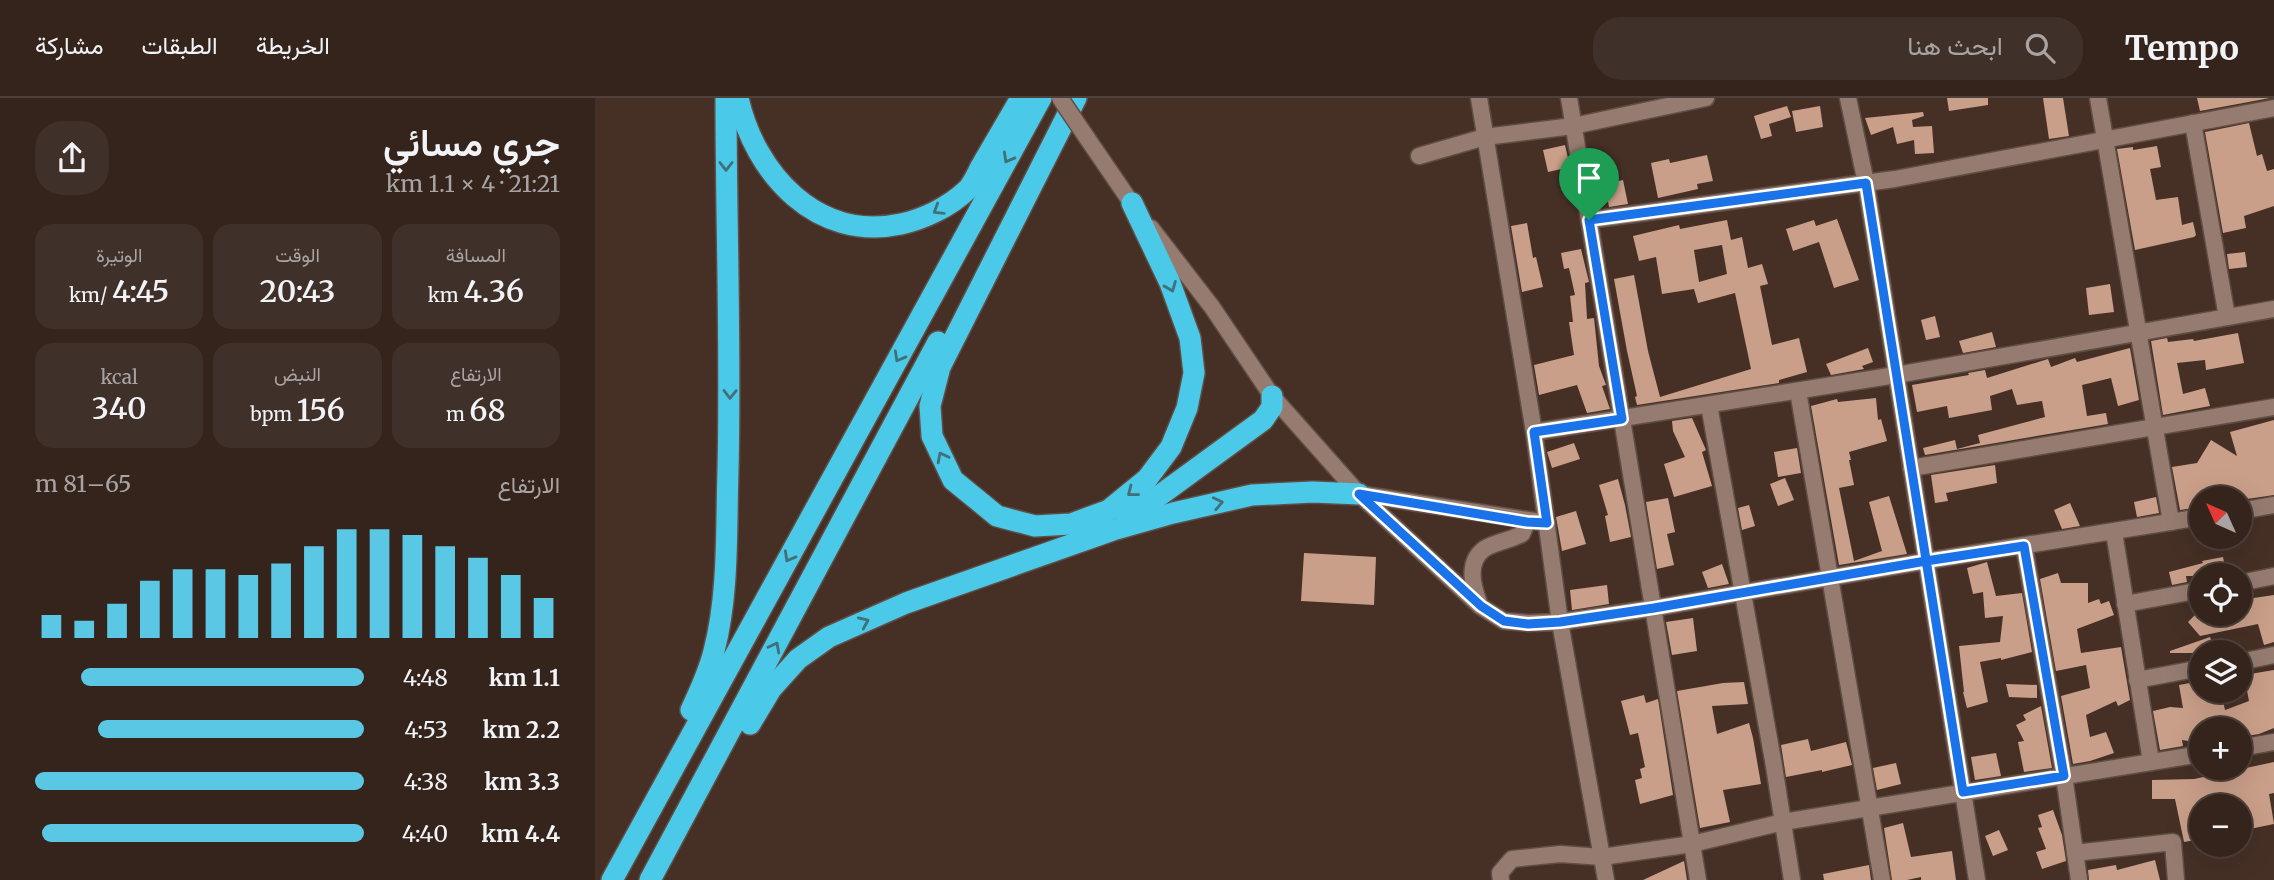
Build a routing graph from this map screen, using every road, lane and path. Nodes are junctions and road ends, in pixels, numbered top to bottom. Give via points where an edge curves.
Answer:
1 (726, 98) edge
2 (738, 98) edge
3 (1021, 98) edge
4 (1041, 98) edge
5 (1060, 98) edge
6 (1074, 98) edge
7 (1479, 98) edge
8 (1569, 98) edge
9 (1706, 98) edge
10 (1848, 98) edge
11 (2098, 98) edge
12 (2274, 108) edge
13 (2193, 123) junction
14 (1573, 126) junction
15 (1486, 137) junction
16 (2104, 140) junction
17 (1419, 156) dead end
18 (1866, 183) junction
19 (1132, 203) junction
20 (1589, 220) junction
21 (2274, 309) edge
22 (2227, 317) junction
23 (2138, 333) junction
24 (1896, 375) junction
25 (1798, 391) junction
26 (1272, 396) junction
27 (1709, 405) junction
28 (2274, 407) edge
29 (1622, 419) junction
30 (2153, 427) junction
31 (1534, 432) junction
32 (1911, 468) junction
33 (1359, 494) junction
34 (2274, 505) edge
35 (2252, 509) edge
36 (2189, 519) edge
37 (1527, 522) junction
38 (2171, 522) junction
39 (1547, 523) junction
40 (1113, 530) junction
41 (2114, 532) junction
42 (2024, 546) junction
43 (1926, 561) junction
44 (2274, 576) edge
45 (1831, 578) junction
46 (2252, 581) edge
47 (2189, 592) edge
48 (1743, 593) junction
49 (2125, 604) junction
50 (1481, 606) junction
51 (1654, 608) junction
52 (1560, 622) junction
53 (2274, 655) edge
54 (2252, 660) edge
55 (2189, 670) edge
56 (2137, 680) junction
57 (2274, 742) edge
58 (2252, 746) edge
59 (2189, 756) edge
60 (2151, 762) junction
61 (2064, 776) junction
62 (1963, 792) junction
63 (1871, 808) junction
64 (1783, 822) junction
65 (642, 826) junction
66 (1692, 844) junction
67 (2075, 853) junction
68 (1602, 857) junction
69 (612, 880) edge
70 (650, 880) edge
71 (659, 880) edge
72 (1501, 880) edge
73 (1606, 880) edge
74 (1698, 880) edge
75 (1791, 880) edge
76 (1882, 880) edge
77 (1977, 880) edge
78 (2079, 880) edge
79 (2176, 880) edge

1 -> 65 highway via 730,384 720,619 702,685 654,780
3 -> 2 highway via 968,189 923,219 886,227 846,225 812,210 785,188 759,154
4 -> 65 highway
5 - 19 street, bridge
19 -> 6 highway via 1190,338 1194,373 1187,408 1171,447 1147,479 1109,510 1071,524 1035,526 997,516 953,480 932,436 930,406 940,367
70 -> 6 highway
7 - 15 street
8 - 14 street
9 - 14 street
10 - 18 street
11 - 16 street
12 - 13 street
13 - 16 street
13 - 22 street
14 - 15 street
14 - 20 street
15 - 17 street
15 - 31 street
16 - 18 street
16 - 23 street
18 - 20 street
18 - 24 street
19 - 26 street via 1212,307
20 - 29 street
21 - 22 street
22 - 23 street
23 - 24 street
23 - 30 street
24 - 25 street
24 - 32 street
25 - 27 street
25 - 45 street
26 - 33 street
26 - 40 highway via 1272,407 1263,420
27 - 29 street
27 - 48 street
28 - 30 street
29 - 31 street
29 - 51 street
30 - 32 street
30 - 38 street
31 - 39 street
32 - 43 street
33 - 37 street
40 -> 33 highway via 1252,495
33 - 50 street
34 - 35 street
36 - 38 street
37 - 39 street
37 - 50 street via 1523,534 1485,549 1477,558 1472,585
38 - 41 street
39 - 52 street
71 -> 40 highway via 771,689 798,659 829,637 906,603
41 - 42 street
41 - 49 street
42 - 43 street
42 - 61 street
43 - 45 street
43 - 62 street
44 - 46 street
45 - 48 street
45 - 63 street
47 - 49 street
48 - 51 street
48 - 64 street
49 - 56 street
50 - 52 street via 1504,621
51 - 52 street
51 - 66 street
52 - 68 street
53 - 54 street
55 - 56 street
56 - 60 street
57 - 58 street
59 - 60 street
60 - 61 street
61 - 62 street
61 - 67 street
62 - 63 street
62 - 77 street
63 - 64 street
63 - 76 street
64 - 66 street
64 - 75 street
65 - 69 highway
66 - 68 street
66 - 74 street
67 - 78 street
67 - 79 street via 2173,842
68 - 72 street via 1560,854 1511,859 1500,873
68 - 73 street

